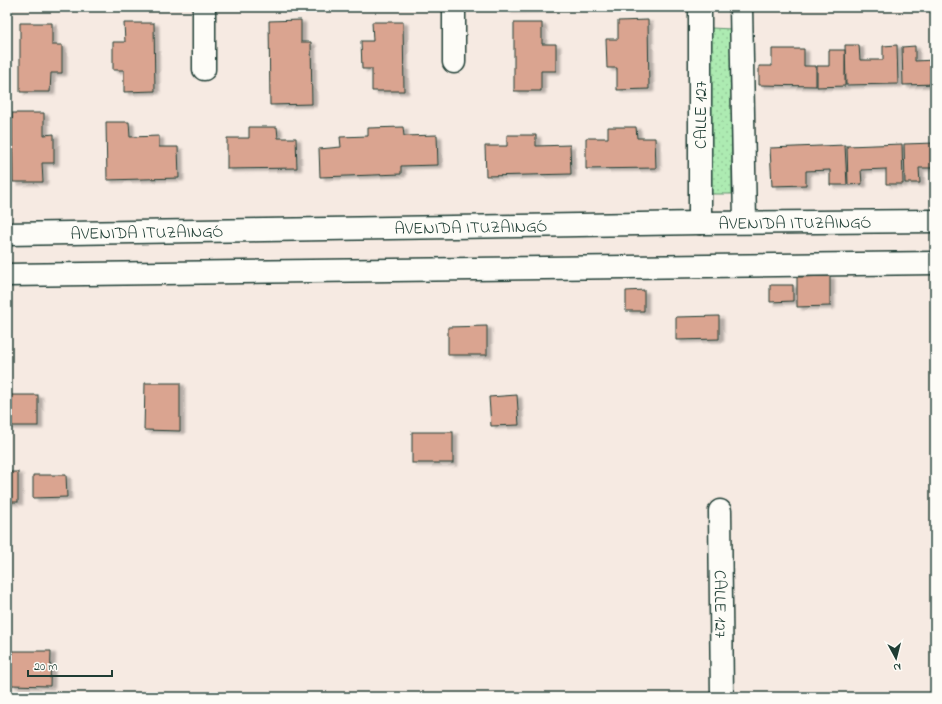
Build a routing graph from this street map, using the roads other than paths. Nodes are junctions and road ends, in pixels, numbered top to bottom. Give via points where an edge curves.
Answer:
1 (204, 7) edge
2 (454, 7) edge
3 (700, 7) edge
4 (741, 7) edge
5 (454, 62) dead end
6 (204, 70) dead end
7 (935, 221) edge
8 (745, 222) junction
9 (700, 223) junction
10 (7, 234) edge
11 (935, 263) edge
12 (7, 275) edge
13 (720, 511) dead end
14 (722, 697) edge

1 - 6 street
2 - 5 street
3 - 9 street, CALLE 127
4 - 8 street
7 - 8 street, AVENIDA ITUZAINGÓ
8 - 9 street, AVENIDA ITUZAINGÓ
9 - 10 street, AVENIDA ITUZAINGÓ
11 - 12 street
13 - 14 street, CALLE 127

